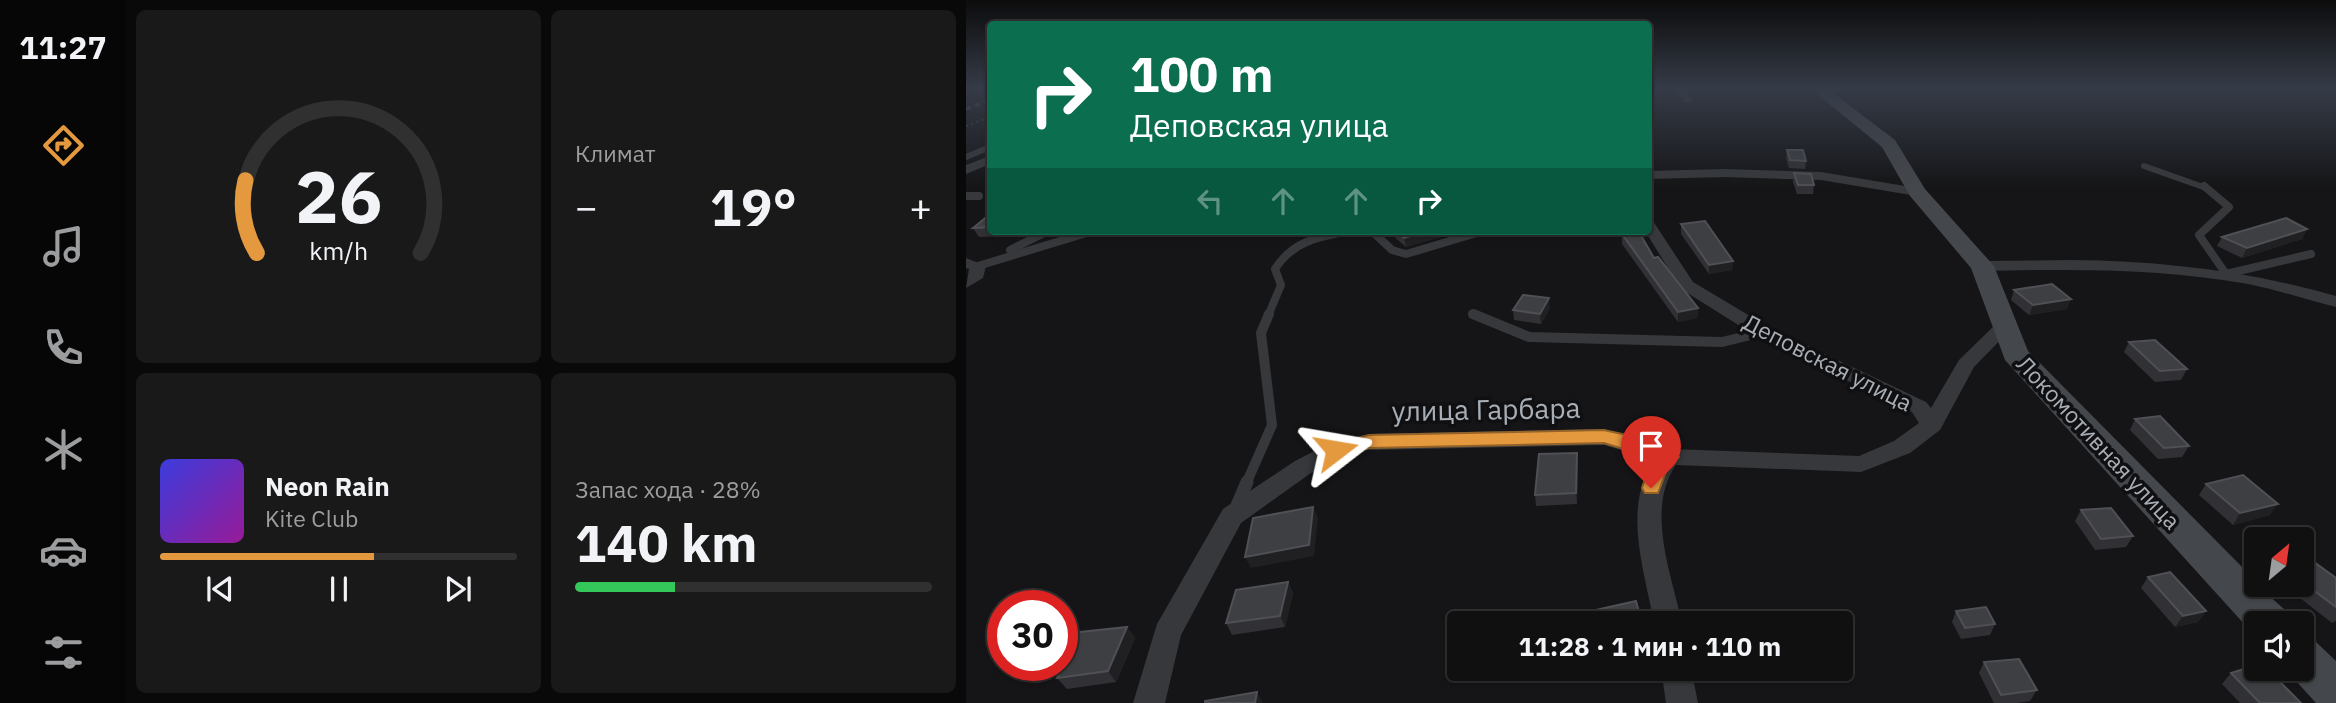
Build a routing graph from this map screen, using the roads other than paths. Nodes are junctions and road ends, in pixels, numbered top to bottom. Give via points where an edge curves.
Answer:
1 (1860, 122) edge
2 (987, 148) edge
3 (966, 157) edge
4 (987, 161) edge
5 (2144, 166) dead end
6 (966, 170) edge
7 (1652, 175) edge
8 (1917, 192) junction
9 (979, 195) dead end
10 (966, 196) edge
11 (1652, 229) edge
12 (1039, 235) edge
13 (1078, 235) edge
14 (1333, 235) edge
15 (1376, 235) edge
16 (1470, 235) edge
17 (2311, 254) dead end
18 (972, 264) edge
19 (1983, 266) junction
20 (2226, 274) junction
21 (966, 283) edge
22 (2336, 302) edge
23 (1473, 314) dead end
24 (2004, 327) junction
25 (1763, 332) junction
26 (1932, 425) junction
27 (1670, 457) junction
28 (1232, 516) junction
29 (1666, 611) edge
30 (2259, 611) edge
31 (2314, 669) edge
32 (1678, 681) edge
33 (2336, 692) edge
34 (1149, 703) edge
35 (1682, 703) edge

1 - 8 street, Локомотивная улица via 1889,145
2 - 3 lane
4 - 6 street
5 - 20 lane via 2204,186 2228,204 2199,234
7 - 8 street via 1822,176
8 - 19 street, Локомотивная улица
9 - 10 lane
11 - 25 street, Деповская улица via 1687,285
12 - 18 lane
13 - 18 lane
14 - 28 lane via 1293,245 1275,269 1281,285 1261,333 1272,425
15 - 16 lane via 1392,250 1406,254
17 - 20 lane
18 - 21 street via 977,274
19 - 20 street via 2103,264
19 - 24 street, Локомотивная улица
20 - 22 street
23 - 25 lane via 1529,337 1722,342
24 - 26 street via 1966,364
24 - 30 street, Локомотивная улица via 2015,354
25 - 26 street, Деповская улица via 1919,407
26 - 27 street, Деповская улица via 1902,447 1861,464
27 - 28 street, улица Гарбара via 1604,437 1369,442 1336,450 1303,467
27 - 29 street via 1658,469 1651,488 1649,517
28 - 34 street, улица Гарбара via 1167,633
31 - 33 street
32 - 35 street

